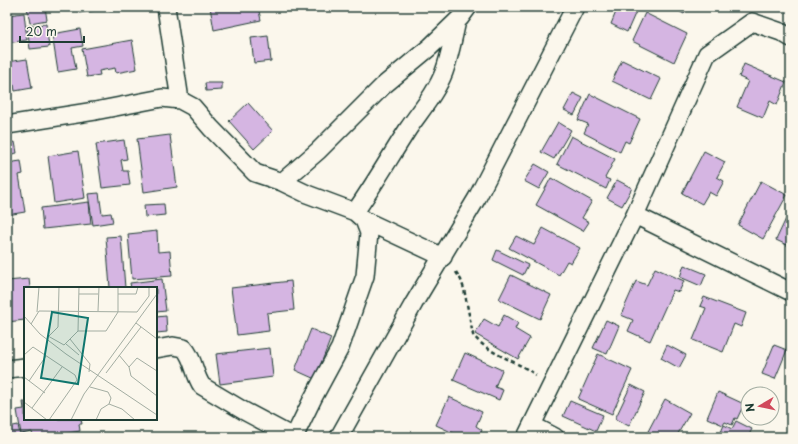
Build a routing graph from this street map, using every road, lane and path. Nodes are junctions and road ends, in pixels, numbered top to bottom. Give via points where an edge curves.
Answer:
1 (166, 7) edge
2 (468, 7) edge
3 (575, 7) edge
4 (457, 21) junction
5 (791, 38) edge
6 (180, 100) junction
7 (7, 125) edge
8 (282, 182) junction
9 (635, 215) junction
10 (360, 216) junction
11 (443, 257) junction
12 (791, 292) edge
13 (157, 349) edge
14 (24, 367) edge
15 (7, 369) edge
16 (551, 386) junction
17 (529, 431) edge
18 (293, 437) edge
19 (339, 437) edge
20 (556, 437) edge

1 - 6 street
2 - 4 street
3 - 11 street via 477,198
4 - 8 street via 383,86 318,151
4 - 10 street via 440,82 373,186
5 - 9 street via 752,22 707,54
6 - 7 street via 162,98
6 - 8 street via 193,106 255,173
8 - 10 street
9 - 12 street
9 - 16 street
10 - 11 street
10 - 18 street via 369,233 365,276 340,348
11 - 16 path via 461,280 473,335 478,341 502,357 530,370
11 - 19 street via 414,303
13 - 18 street via 173,346 184,348 190,354 202,386
14 - 15 street
16 - 17 street
17 - 20 street

